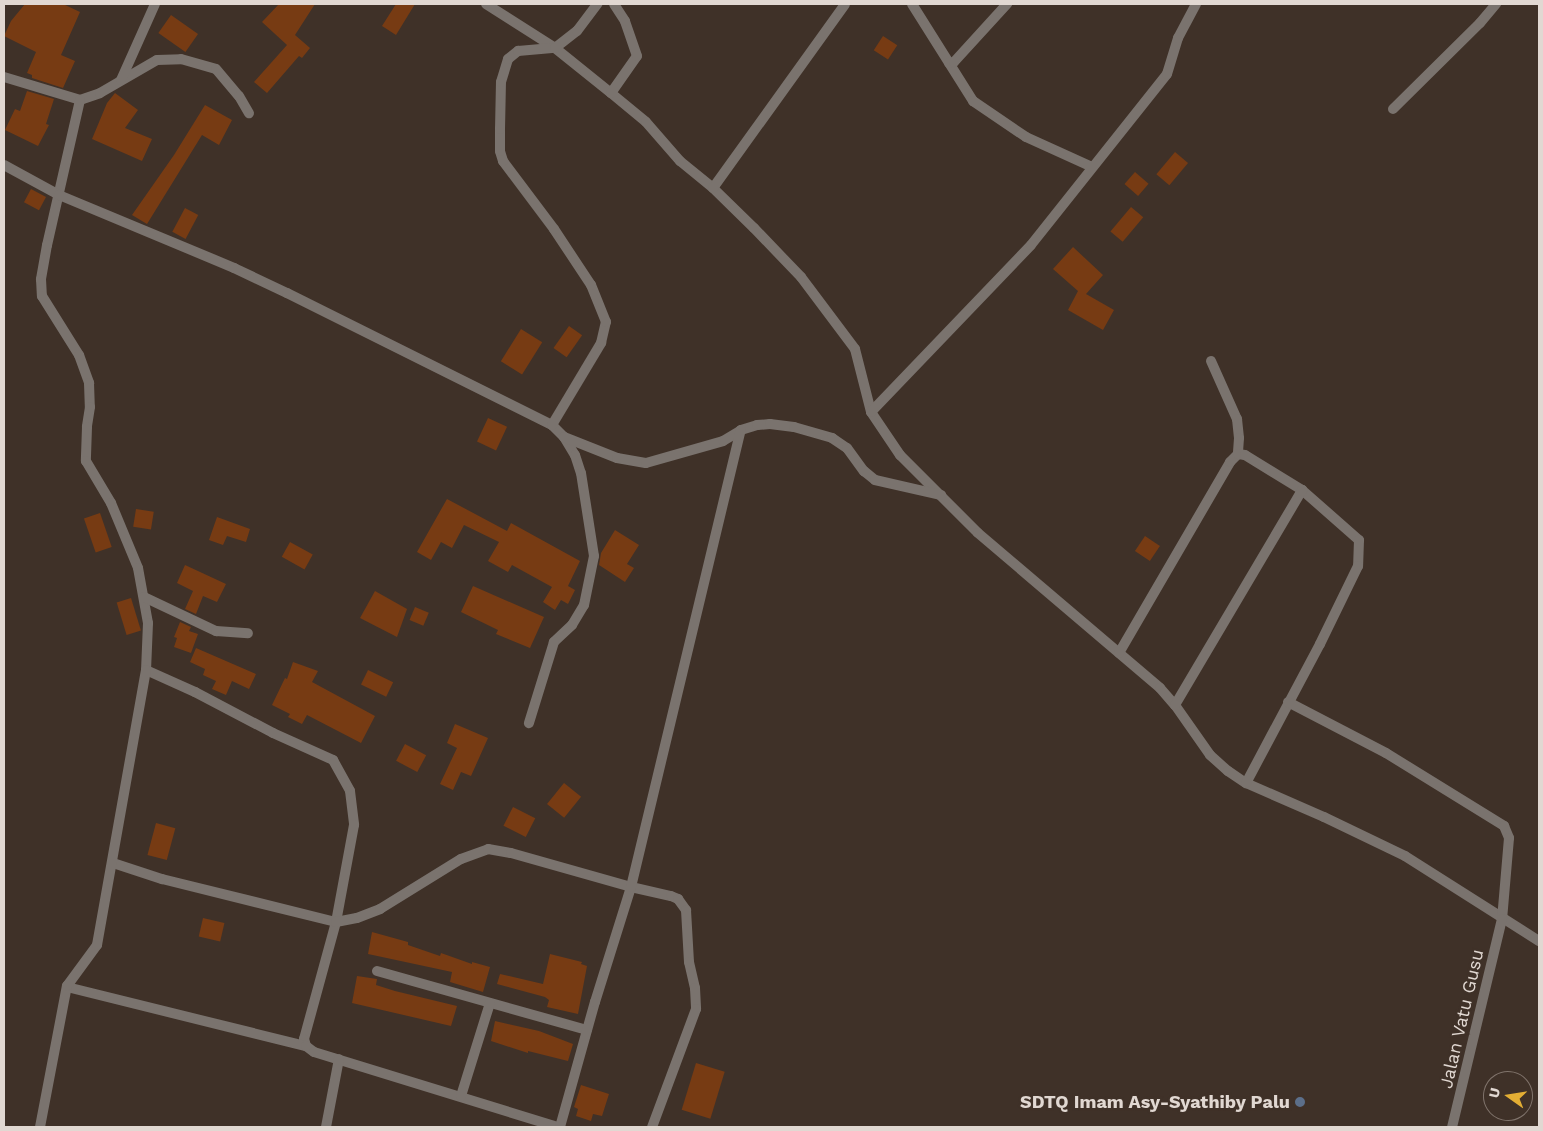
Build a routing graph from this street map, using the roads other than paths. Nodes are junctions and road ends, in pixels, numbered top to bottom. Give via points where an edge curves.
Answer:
1 (155, 4) edge
2 (486, 4) edge
3 (597, 4) edge
4 (614, 4) edge
5 (845, 4) edge
6 (912, 4) edge
7 (1007, 4) edge
8 (1196, 4) edge
9 (1496, 4) edge
10 (555, 48) junction
11 (948, 64) junction
12 (4, 77) edge
13 (120, 80) junction
14 (611, 93) junction
15 (80, 100) junction
16 (1394, 109) dead end
17 (250, 113) dead end
18 (4, 165) edge
19 (1092, 167) junction
20 (713, 188) junction
21 (59, 195) junction
22 (1211, 361) dead end
23 (871, 412) junction
24 (552, 425) junction
25 (741, 430) junction
26 (564, 437) junction
27 (1238, 454) junction
28 (1302, 490) junction
29 (941, 496) junction
30 (144, 597) junction
31 (248, 633) dead end
32 (1119, 653) junction
33 (146, 670) junction
34 (1288, 702) junction
35 (1175, 705) junction
36 (530, 724) dead end
37 (1246, 783) junction
38 (113, 864) junction
39 (631, 888) junction
40 (1502, 919) junction
41 (336, 922) junction
42 (1539, 941) edge
43 (377, 971) dead end
44 (67, 987) junction
45 (490, 1004) junction
46 (587, 1030) junction
47 (306, 1046) junction
48 (338, 1059) junction
49 (462, 1096) junction
50 (40, 1127) edge
51 (326, 1127) edge
52 (559, 1127) edge
53 (652, 1127) edge
54 (1452, 1127) edge

1 - 13 street
2 - 10 street
3 - 10 street via 578,32
4 - 14 street via 626,21 637,56
5 - 20 street
6 - 11 street
7 - 11 street via 954,62
8 - 19 street via 1178,38 1167,74
9 - 16 street
10 - 14 street
10 - 24 street via 518,51 508,59 501,82 500,129 503,161 592,285 606,322 601,343
11 - 19 street via 973,102 985,111 1026,137
12 - 15 street
13 - 15 street via 100,93
13 - 17 street via 156,60 188,61 216,69
14 - 20 street via 646,122 680,161
15 - 21 street
18 - 21 street
19 - 23 street via 1031,245
20 - 23 street via 800,277 855,349
21 - 24 street via 234,268
21 - 30 street via 41,279 42,296 79,355 86,374 90,407 86,461 124,532 138,568
22 - 27 street via 1237,419
23 - 29 street via 900,455
24 - 26 street
25 - 26 street via 724,441 646,463 617,458
25 - 29 street via 770,424 832,438 847,448 874,480
25 - 39 street
26 - 36 street via 576,455 581,473 594,556 584,605 572,625 554,642
27 - 28 street via 1245,455
27 - 32 street via 1230,462
28 - 34 street via 1359,540 1359,557 1354,575
28 - 35 street
29 - 32 street via 978,533
30 - 31 street via 216,630
30 - 33 street via 148,623
32 - 35 street
33 - 38 street
33 - 41 street via 332,760 350,791 354,824
34 - 37 street
34 - 40 street, Jalan Vatu Gusu via 1386,753 1504,826 1510,838
35 - 37 street via 1210,755
37 - 40 street via 1405,856
38 - 41 street
38 - 44 street via 97,945
39 - 41 street via 488,849 461,859 380,909
39 - 46 street
39 - 53 street via 671,896 678,899 686,910 689,962 695,988 696,1009
40 - 42 street
40 - 54 street, Jalan Vatu Gusu
41 - 47 street via 304,1038
43 - 45 street
44 - 47 street
44 - 50 street
45 - 46 street
45 - 49 street
46 - 52 street
47 - 48 street via 314,1052
48 - 49 street
48 - 51 street
49 - 52 street

